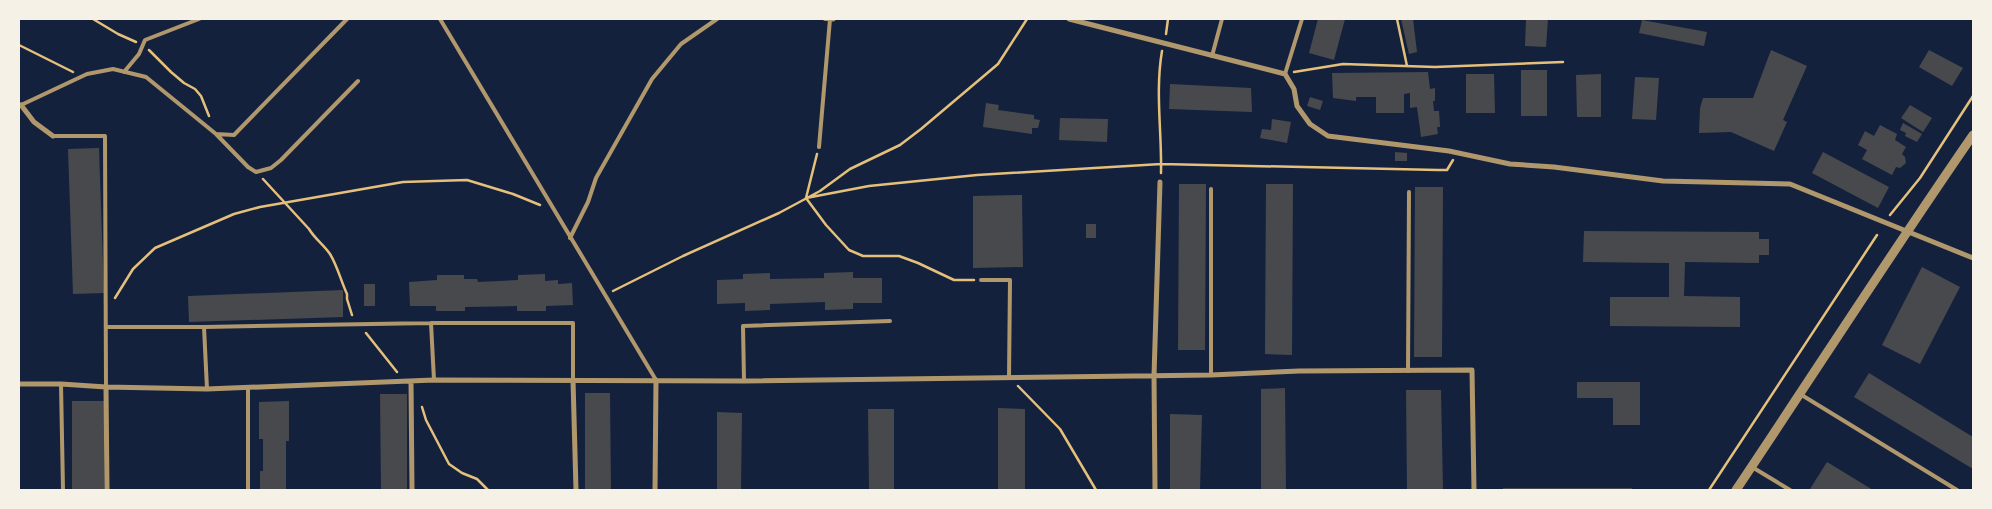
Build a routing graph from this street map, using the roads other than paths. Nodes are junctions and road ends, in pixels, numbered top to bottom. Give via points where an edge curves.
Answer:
1 (199, 19) edge
2 (347, 19) edge
3 (440, 19) edge
4 (717, 19) edge
5 (829, 19) edge
6 (1070, 19) edge
7 (1222, 19) edge
8 (1302, 19) edge
9 (1212, 56) junction
10 (124, 72) junction
11 (1285, 74) junction
12 (358, 81) dead end
13 (20, 106) edge
14 (216, 134) junction
15 (1973, 135) edge
16 (53, 136) joint
17 (819, 148) road end
18 (1160, 182) road end
19 (1211, 189) dead end
20 (1408, 192) dead end
21 (1906, 231) junction
22 (570, 238) junction
23 (1973, 258) edge
24 (981, 280) road end
25 (890, 321) dead end
26 (431, 323) junction
27 (106, 327) junction
28 (204, 327) junction
29 (1408, 371) junction
30 (1211, 375) junction
31 (1154, 376) junction
32 (1009, 378) junction
33 (434, 380) junction
34 (573, 380) junction
35 (656, 380) junction
36 (411, 381) junction
37 (744, 381) junction
38 (19, 384) edge
39 (61, 384) junction
40 (106, 387) junction
41 (248, 387) junction
42 (206, 389) junction
43 (1800, 394) junction
44 (1752, 467) junction
45 (63, 490) edge
46 (107, 490) edge
47 (248, 490) edge
48 (412, 490) edge
49 (576, 490) edge
50 (655, 490) edge
51 (1156, 490) edge
52 (1474, 490) edge
53 (1736, 490) edge
54 (1790, 490) edge
55 (1957, 490) edge

1 - 10 lane via 145,40 139,54
2 - 14 lane via 234,135
3 - 22 lane
4 - 22 lane via 681,44 652,78 596,178
5 - 17 lane
6 - 9 street
7 - 9 lane
8 - 11 lane
9 - 11 street
10 - 13 lane via 113,69 86,74
10 - 14 lane via 146,77
11 - 21 street via 1294,89 1297,106 1310,124 1328,136 1458,153 1510,164 1664,181 1790,184
12 - 14 lane via 271,168 256,172
13 - 16 street
15 - 21 street
16 - 27 lane via 105,136
18 - 31 street
19 - 30 lane
20 - 29 lane
21 - 23 street
21 - 43 street
22 - 35 lane
24 - 32 lane via 1010,280
25 - 37 lane via 743,326
26 - 28 lane
26 - 33 lane
26 - 34 lane via 573,324
27 - 28 lane
27 - 40 lane
28 - 42 lane
29 - 30 street
29 - 52 street via 1472,370
30 - 31 street
31 - 32 street
31 - 51 street
32 - 37 street
33 - 34 street
33 - 36 street
34 - 35 street
34 - 49 street
35 - 37 street
35 - 50 street
36 - 41 street
36 - 48 street
38 - 39 street
39 - 40 street
39 - 45 lane
40 - 42 street
40 - 46 street
41 - 42 street
41 - 47 lane
43 - 44 street
43 - 55 lane
44 - 53 street
44 - 54 lane

